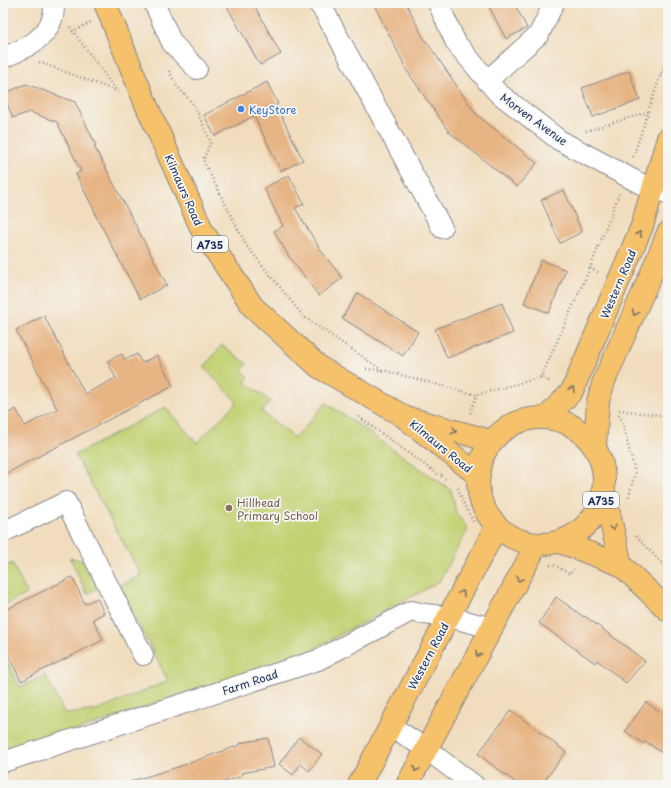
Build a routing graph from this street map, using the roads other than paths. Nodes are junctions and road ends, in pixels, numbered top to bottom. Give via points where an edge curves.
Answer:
1 (105, 3) edge
2 (154, 3) edge
3 (318, 3) edge
4 (438, 3) edge
5 (554, 3) edge
6 (54, 4) edge
7 (8, 55) edge
8 (197, 69) dead end
9 (487, 81) junction
10 (668, 138) edge
11 (665, 163) edge
12 (661, 191) edge
13 (442, 228) dead end
14 (668, 233) edge
15 (403, 416) junction
16 (546, 418) junction
17 (491, 442) junction
18 (595, 446) junction
19 (479, 476) junction
20 (604, 492) junction
21 (497, 526) junction
22 (3, 532) edge
23 (560, 542) junction
24 (537, 544) junction
25 (620, 565) junction
26 (668, 610) edge
27 (449, 617) junction
28 (492, 628) junction
29 (143, 655) dead end
30 (391, 726) junction
31 (426, 749) junction
32 (3, 762) edge
33 (472, 784) edge
34 (360, 785) edge
35 (407, 785) edge

1 - 15 main road, Kilmaurs Road / A735 via 145,102 203,232 253,307 319,367
2 - 8 street via 172,43
3 - 13 street
4 - 9 street, Morven Avenue via 456,43
5 - 9 street via 539,34
6 - 7 street via 53,16 44,34 27,47
9 - 12 street, Morven Avenue via 497,92 559,140
10 - 11 main road, Western Road
11 - 12 main road, Western Road
16 -> 12 main road, Western Road via 572,391 642,226
14 -> 18 main road via 604,382 598,401
15 -> 17 main road, Kilmaurs Road / A735
15 - 19 main road, Kilmaurs Road / A735
16 - 17 main road, A735 via 536,417 515,422
16 - 18 main road, A735 via 560,419 580,429
17 - 19 main road, A735 via 480,461
18 - 20 main road, A735 via 604,466
19 - 21 main road, A735 via 478,487 484,508
20 - 23 main road, A735 via 596,513 580,532
20 -> 25 main road, A735
21 - 24 main road, A735 via 516,539
27 -> 21 main road, Western Road
22 - 29 street via 66,502
23 - 24 main road, A735
23 - 25 main road, A735
24 -> 28 main road
25 - 26 main road, A735
27 - 28 street, Farm Road
27 - 30 main road, Western Road
27 - 32 street, Farm Road via 411,611 318,660
28 -> 31 main road
30 - 31 street
30 - 34 main road, Western Road
31 - 33 street
31 -> 35 main road

